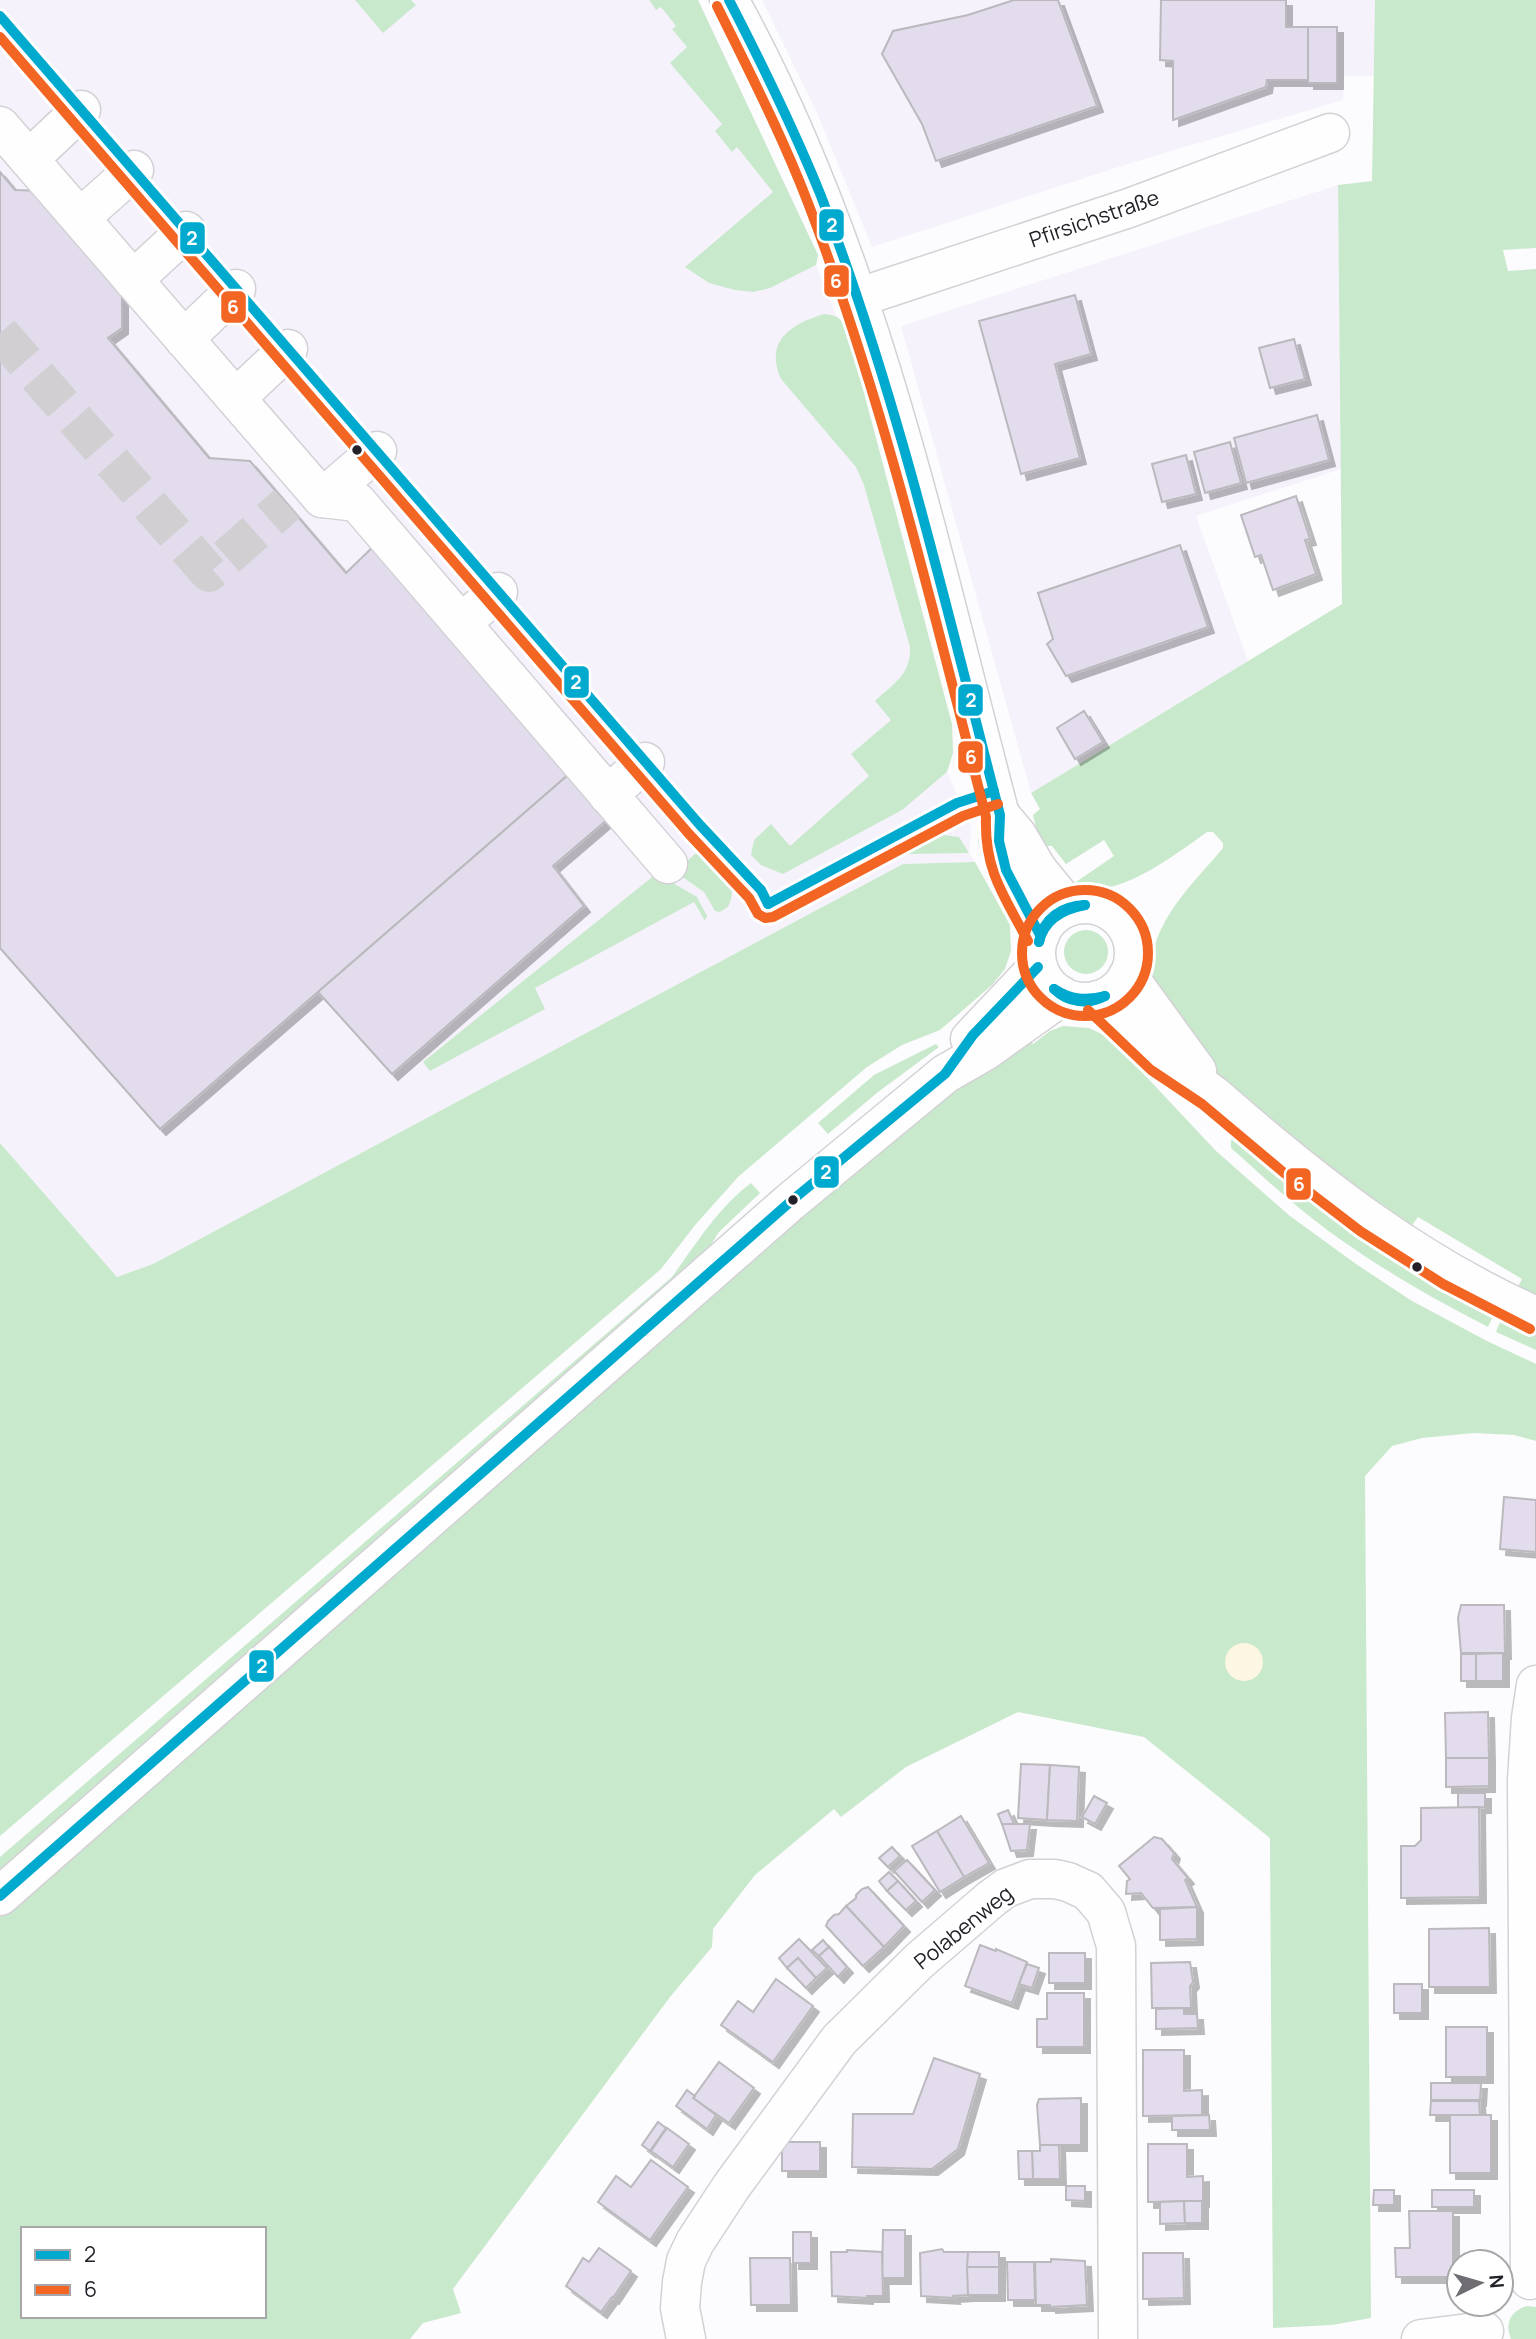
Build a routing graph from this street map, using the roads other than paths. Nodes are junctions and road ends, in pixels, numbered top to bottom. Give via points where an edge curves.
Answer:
1 (729, 0) edge
2 (81, 110) dead end
3 (0, 126) edge
4 (1330, 134) dead end
5 (29, 159) junction
6 (134, 170) dead end
7 (80, 218) junction
8 (186, 231) dead end
9 (133, 280) junction
10 (236, 289) dead end
11 (858, 298) junction
12 (184, 339) junction
13 (288, 349) dead end
14 (236, 398) junction
15 (377, 451) dead end
16 (307, 496) junction
17 (498, 592) dead end
18 (470, 638) junction
19 (645, 762) dead end
20 (608, 795) junction
21 (1000, 815) junction
22 (668, 864) dead end
23 (1068, 907) junction
24 (1039, 951) junction
25 (1128, 976) junction
26 (1080, 998) junction
27 (945, 1074) junction
28 (1214, 1096) junction
29 (1536, 1317) edge
30 (1536, 1685) edge
31 (0, 1896) edge
32 (1533, 1995) edge
33 (1522, 2284) edge
34 (1487, 2325) edge
35 (686, 2339) edge
36 (1118, 2339) edge
37 (1421, 2339) edge

1 - 11 street via 801,148
2 - 5 street
3 - 5 street
4 - 11 street, Pfirsichstraße via 1129,208
5 - 7 street
6 - 7 street
7 - 9 street
8 - 9 street
9 - 12 street
10 - 12 street
11 - 21 street via 883,371
12 - 14 street
13 - 14 street
14 - 16 street
15 - 16 street
16 - 18 street via 357,502
17 - 18 street
18 - 20 street
19 - 20 street
20 - 22 street
21 - 23 street
21 - 24 street via 999,841 1006,870
23 - 24 street via 1056,914
23 - 25 street via 1096,905 1120,918 1133,944
24 - 26 street via 1044,978
24 - 27 street
25 - 26 street via 1111,995
25 - 28 street
26 - 27 street
26 - 28 street
27 - 31 street via 790,1202
28 - 29 street via 1362,1217
30 - 32 street via 1527,1780
32 - 33 street
34 - 37 street
35 - 36 street, Polabenweg via 681,2283 695,2242 839,2040 919,1961 991,1899 1018,1882 1041,1878 1068,1882 1093,1896 1106,1912 1116,1946

